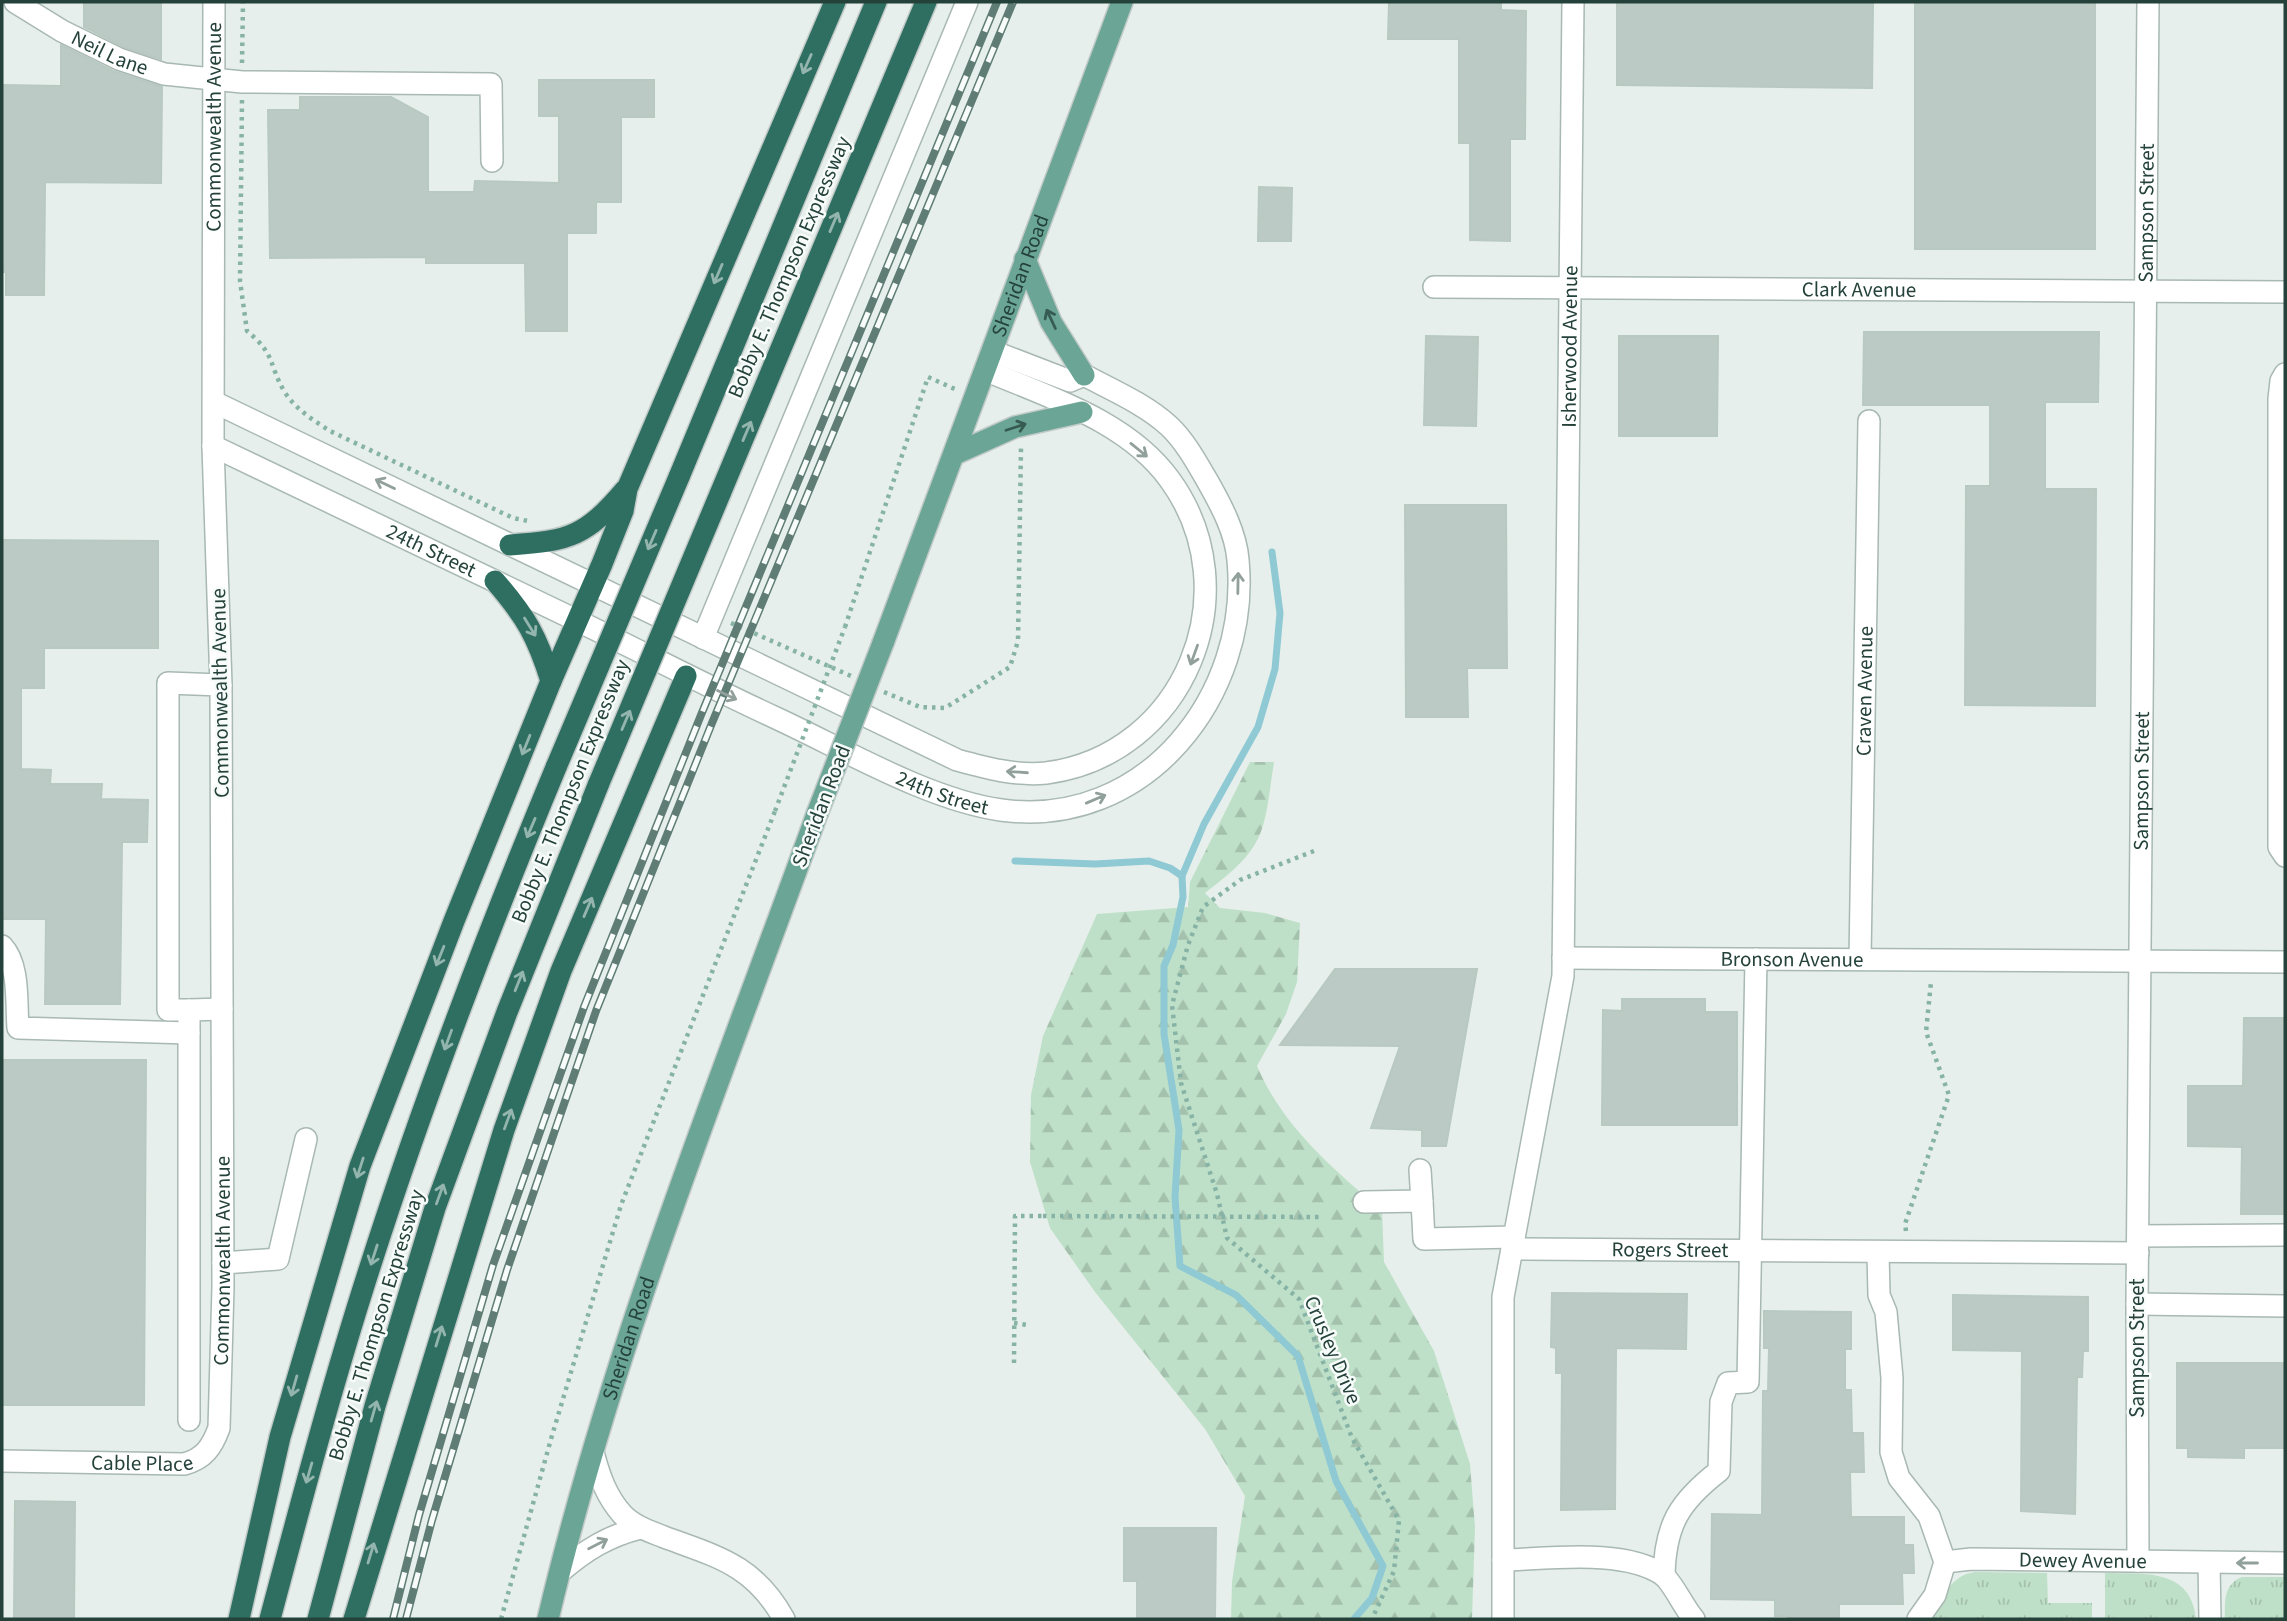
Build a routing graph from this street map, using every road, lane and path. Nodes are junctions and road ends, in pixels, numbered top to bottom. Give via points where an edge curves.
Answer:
1 (15, 2) edge
2 (214, 2) edge
3 (243, 2) edge
4 (835, 2) edge
5 (876, 2) edge
6 (926, 2) edge
7 (967, 2) edge
8 (1122, 2) edge
9 (1573, 2) edge
10 (2148, 2) edge
11 (214, 80) junction
12 (242, 82) junction
13 (492, 161) dead end
14 (1025, 259) junction
15 (1434, 287) dead end
16 (1570, 288) junction
17 (2145, 291) junction
18 (2285, 292) edge
19 (989, 360) junction
20 (2285, 374) edge
21 (1084, 375) junction
22 (928, 377) dead end
23 (214, 402) junction
24 (1082, 412) junction
25 (1869, 421) dead end
26 (213, 446) junction
27 (955, 454) junction
28 (626, 489) junction
29 (542, 520) dead end
30 (510, 545) junction
31 (495, 581) junction
32 (593, 586) junction
33 (578, 621) junction
34 (703, 638) junction
35 (686, 676) junction
36 (551, 681) junction
37 (221, 685) junction
38 (1314, 852) dead end
39 (2285, 856) edge
40 (2, 946) edge
41 (1563, 958) junction
42 (1756, 959) junction
43 (1860, 960) junction
44 (2140, 961) junction
45 (2285, 962) edge
46 (1931, 982) dead end
47 (222, 1009) junction
48 (189, 1010) junction
49 (189, 1033) junction
50 (306, 1139) dead end
51 (1420, 1170) dead end
52 (1422, 1201) junction
53 (1364, 1202) dead end
54 (1322, 1217) dead end
55 (2285, 1235) edge
56 (1906, 1236) dead end
57 (1513, 1243) junction
58 (2138, 1245) junction
59 (1748, 1248) junction
60 (1878, 1252) junction
61 (223, 1263) junction
62 (189, 1286) junction
63 (223, 1287) junction
64 (2137, 1304) junction
65 (2285, 1306) edge
66 (1014, 1324) junction
67 (1027, 1325) dead end
68 (1014, 1363) dead end
69 (222, 1384) joint
70 (189, 1420) dead end
71 (594, 1456) junction
72 (2, 1461) edge
73 (640, 1528) junction
74 (1503, 1560) junction
75 (2138, 1561) junction
76 (1945, 1562) junction
77 (2209, 1563) junction
78 (2285, 1563) edge
79 (561, 1571) junction
80 (1664, 1576) junction
81 (239, 1619) edge
82 (270, 1619) edge
83 (318, 1619) edge
84 (354, 1619) edge
85 (501, 1619) edge
86 (548, 1619) edge
87 (784, 1619) edge
88 (1372, 1619) edge
89 (1503, 1619) edge
90 (1694, 1619) edge
91 (1919, 1619) edge
92 (2210, 1619) edge

1 - 11 street, Neil Lane via 119,59 164,74
2 - 11 street, Commonwealth Avenue
3 - 12 path
4 -> 28 highway
5 -> 82 highway, Bobby E. Thompson Expressway, bridge via 461,1006 400,1175 335,1384
83 -> 6 highway, Bobby E. Thompson Expressway, bridge via 435,1208 507,1012
7 - 34 street
8 - 14 main road, Sheridan Road
9 - 16 street, Isherwood Avenue
10 - 17 street, Sampson Street
11 - 12 street, Neil Lane
11 - 23 street, Commonwealth Avenue
12 - 13 street, Neil Lane via 491,84
12 - 29 path via 240,281 247,331 267,349 284,390 302,413 330,431 513,518
14 - 19 main road, Sheridan Road
21 -> 14 main road via 1051,322
15 - 16 street, Clark Avenue
16 - 17 street, Clark Avenue
16 - 41 street, Isherwood Avenue
17 - 18 street, Clark Avenue
17 - 44 street, Sampson Street
19 - 21 street, 24th Street via 1070,381
19 - 24 street, 24th Street
19 - 27 main road, Sheridan Road
20 - 39 street via 2279,399 2279,847
35 -> 21 street, 24th Street via 904,778 980,807 1031,811 1084,804 1129,786 1171,752 1205,712 1228,664 1238,613 1238,557 1222,507 1170,427
22 - 85 path, bridge via 845,627 621,1205
23 - 26 street, Commonwealth Avenue
30 -> 23 street, 24th Street
27 -> 24 main road via 1015,427
24 -> 34 street, 24th Street via 1114,429 1170,480 1192,521 1206,584 1202,628 1185,676 1159,712 1119,746 1097,758 1045,773 989,769 957,760
25 - 43 street, Craven Avenue
26 - 31 street, 24th Street
26 - 37 street, Commonwealth Avenue
27 - 71 main road, Sheridan Road, bridge via 663,1236
28 - 30 highway via 598,522 575,534 556,542
28 - 32 highway via 623,511
30 - 32 street, 24th Street
31 - 33 street, 24th Street
31 -> 36 highway via 538,640
32 - 33 highway
32 - 34 street, 24th Street
33 - 35 street, 24th Street
33 - 36 highway
84 -> 35 highway via 508,1118 561,971
36 -> 81 highway via 360,1166 280,1437
37 - 47 street, Commonwealth Avenue
37 - 48 street via 168,683 168,1010
38 - 88 path, Crusley Drive via 1240,880 1203,907 1172,1005 1181,1083 1227,1238 1299,1299 1352,1438 1399,1520 1394,1571
40 - 49 street via 14,975 18,1028
41 - 42 street, Bronson Avenue
41 - 57 street
42 - 43 street, Bronson Avenue
42 - 59 street
43 - 44 street, Bronson Avenue
44 - 45 street, Bronson Avenue
44 - 58 street, Sampson Street
46 - 56 path via 1926,1032 1949,1095 1905,1224
47 - 48 street
47 - 61 street, Commonwealth Avenue
48 - 49 street
49 - 62 street
50 - 61 street via 278,1259
51 - 52 street
52 - 53 street
52 - 57 street, Rogers Street via 1424,1239
54 - 66 path, bridge via 1015,1216
55 - 58 street, Rogers Street
57 - 59 street, Rogers Street
57 - 74 street via 1503,1297
58 - 60 street, Rogers Street
58 - 64 street, Sampson Street
59 - 60 street, Rogers Street
59 - 80 street via 1748,1382 1728,1383 1721,1402 1719,1471 1684,1504 1671,1525
60 - 76 street via 1878,1296 1886,1312 1892,1378 1891,1452 1899,1478 1929,1516
61 - 63 street, Commonwealth Avenue
62 - 63 street
62 - 70 street
63 - 69 street, Commonwealth Avenue
64 - 65 street
64 - 75 street, Sampson Street
66 - 67 path
66 - 68 path
69 - 72 street, Cable Place via 219,1428 213,1444 195,1461
71 - 73 street via 610,1497 623,1516
71 - 79 main road, Sheridan Road
79 -> 73 street via 590,1547
73 - 87 street via 734,1564 761,1585
74 - 80 street via 1609,1559
74 - 89 street
75 - 76 street, Dewey Avenue
75 - 77 street, Dewey Avenue
76 - 91 street via 1935,1595
78 -> 77 street, Dewey Avenue
77 - 92 street
79 - 86 main road, Sheridan Road
80 - 90 street

